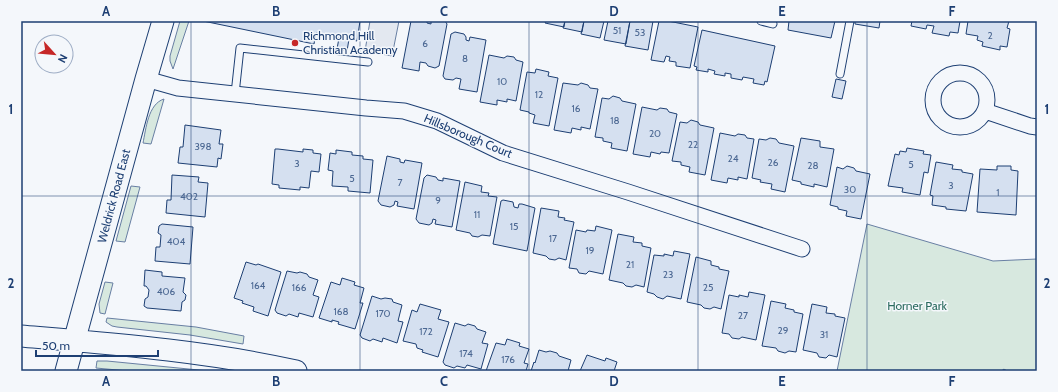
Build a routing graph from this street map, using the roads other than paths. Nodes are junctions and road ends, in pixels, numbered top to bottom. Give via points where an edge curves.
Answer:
1 (164, 21) edge
2 (761, 21) edge
3 (850, 21) edge
4 (773, 24) dead end
5 (368, 62) dead end
6 (840, 74) dead end
7 (146, 79) junction
8 (235, 94) junction
9 (985, 111) dead end
10 (1037, 127) edge
11 (802, 249) dead end
12 (21, 336) edge
13 (74, 341) junction
14 (66, 371) edge
15 (296, 371) edge

1 - 7 street, Weldrick Road East
2 - 4 lane
3 - 6 lane
5 - 8 lane via 240,48
7 - 8 street, Hillsborough Court via 178,88
7 - 13 street, Weldrick Road East
8 - 11 street, Hillsborough Court via 404,111 437,121 503,153
9 - 10 street
12 - 13 street
13 - 14 street, Weldrick Road East
13 - 15 street via 180,351

